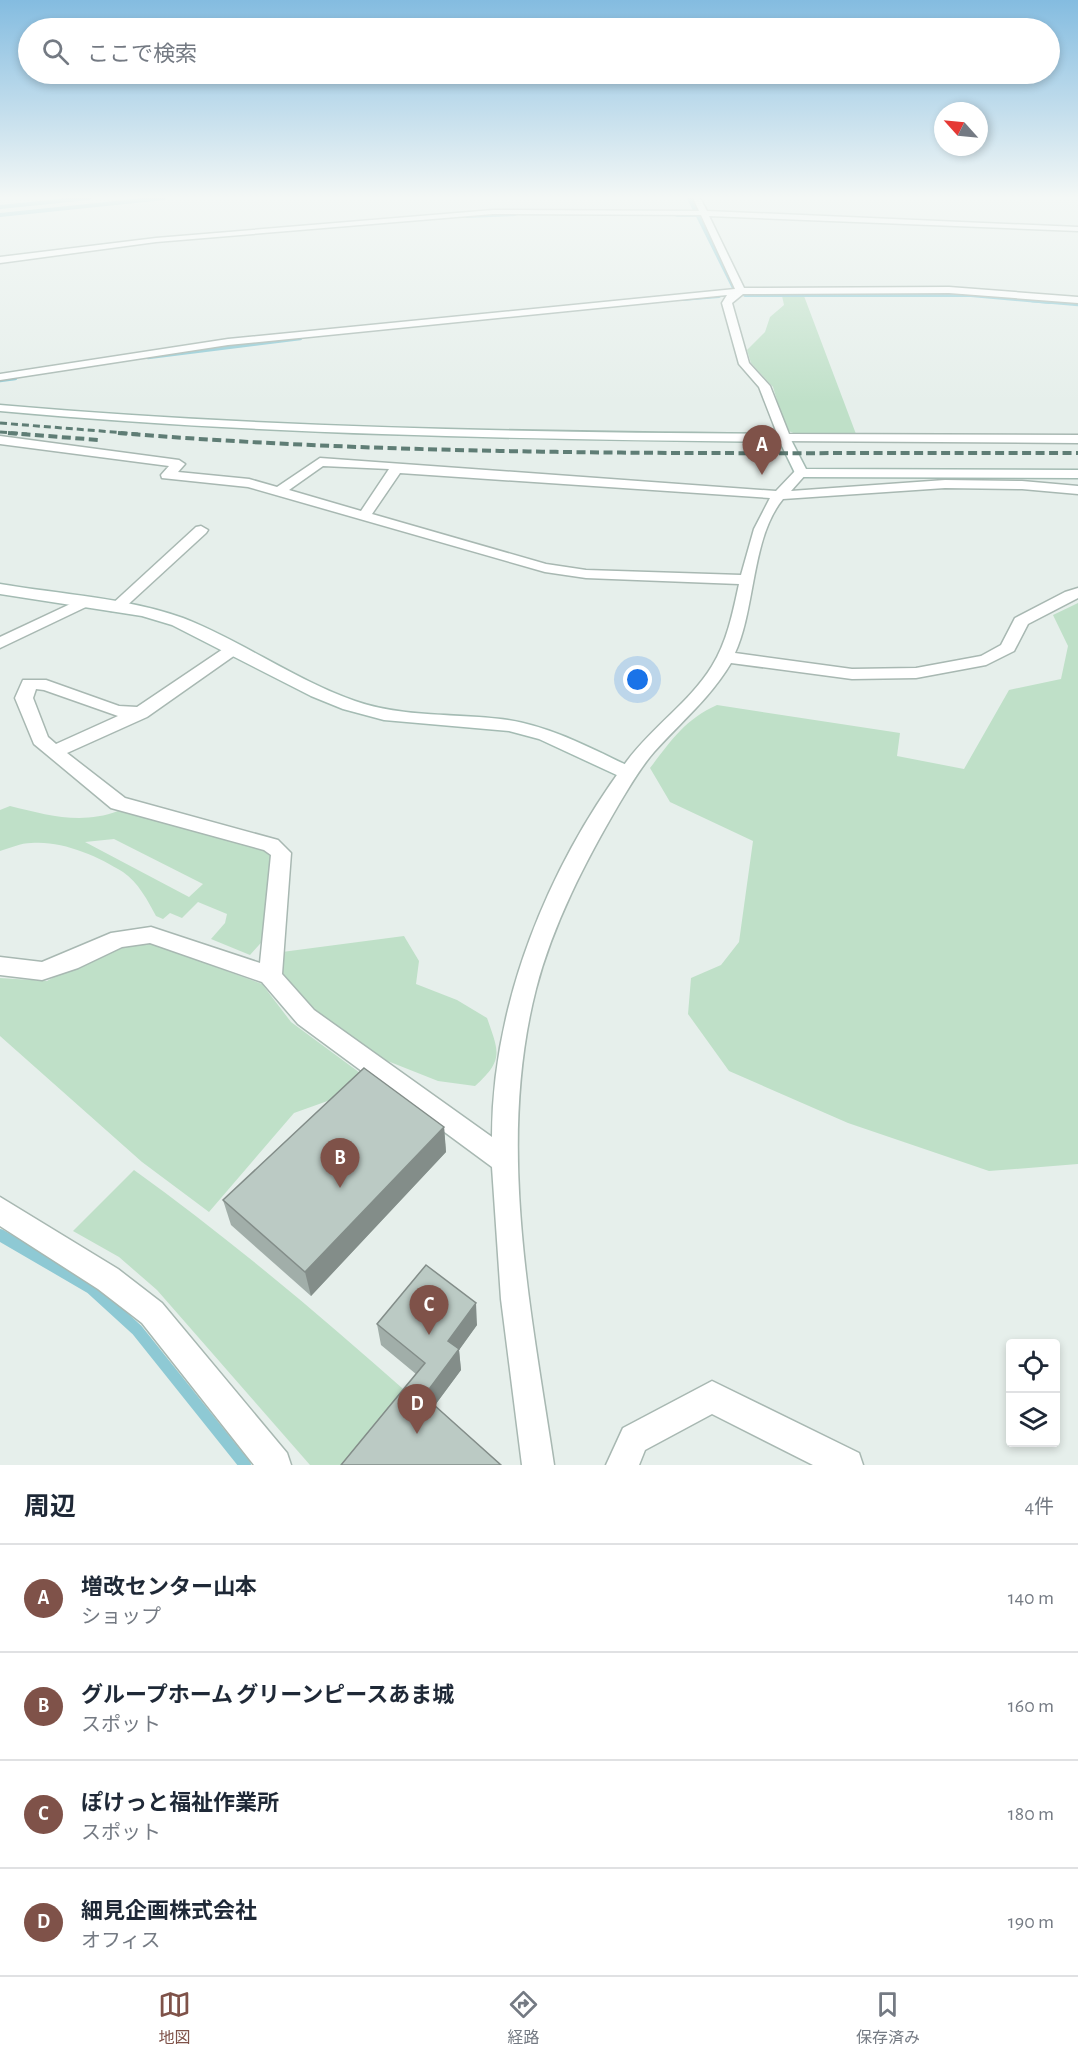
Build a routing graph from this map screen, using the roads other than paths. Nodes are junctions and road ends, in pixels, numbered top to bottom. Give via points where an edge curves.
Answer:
1 (729, 266) edge
2 (741, 291) junction
3 (1078, 300) edge
4 (0, 377) edge
5 (0, 408) edge
6 (784, 438) junction
7 (1078, 439) edge
8 (0, 440) edge
9 (396, 469) junction
10 (801, 473) junction
11 (1078, 474) edge
12 (1078, 490) edge
13 (280, 491) junction
14 (780, 495) junction
15 (364, 516) junction
16 (201, 530) dead end
17 (747, 580) junction
18 (0, 589) edge
19 (1078, 593) edge
20 (83, 603) junction
21 (116, 608) junction
22 (0, 643) edge
23 (232, 650) junction
24 (725, 657) junction
25 (141, 712) junction
26 (55, 751) junction
27 (628, 773) junction
28 (0, 966) edge
29 (270, 976) junction
30 (506, 1162) junction
31 (0, 1210) edge
32 (275, 1465) edge
33 (538, 1465) edge
34 (622, 1465) edge
35 (847, 1465) edge

1 - 2 street
2 - 3 street via 949,290
2 - 4 street via 228,342
2 - 6 street via 727,303 744,364 764,386
5 - 6 street via 372,433
6 - 7 street
6 - 10 street
8 - 13 street via 179,464 167,475 249,483
9 - 13 street via 398,466 320,462
9 - 14 street
9 - 15 street
10 - 11 street
10 - 14 street
12 - 14 street via 926,485
13 - 15 street
14 - 17 street via 769,510
15 - 17 street via 545,568 586,574
16 - 21 street
17 - 24 street via 735,638
18 - 20 street
19 - 24 street via 1021,621 1008,648 986,660 916,673 852,674
20 - 21 street
20 - 22 street
21 - 23 street via 178,622
23 - 25 street
23 - 27 street via 349,705 384,715 509,726 545,735
24 - 27 street via 693,700 653,740
25 - 26 street
25 - 26 street via 116,711 46,685 28,684 24,698 40,740
26 - 29 street via 118,803 271,844 281,853
27 - 30 street via 542,936 517,1018 508,1074
28 - 29 street via 40,972 64,965 106,941 151,934
29 - 30 street via 306,1017
30 - 33 street via 513,1273
31 - 32 street via 108,1279 152,1313
34 - 35 street via 634,1439 712,1397

